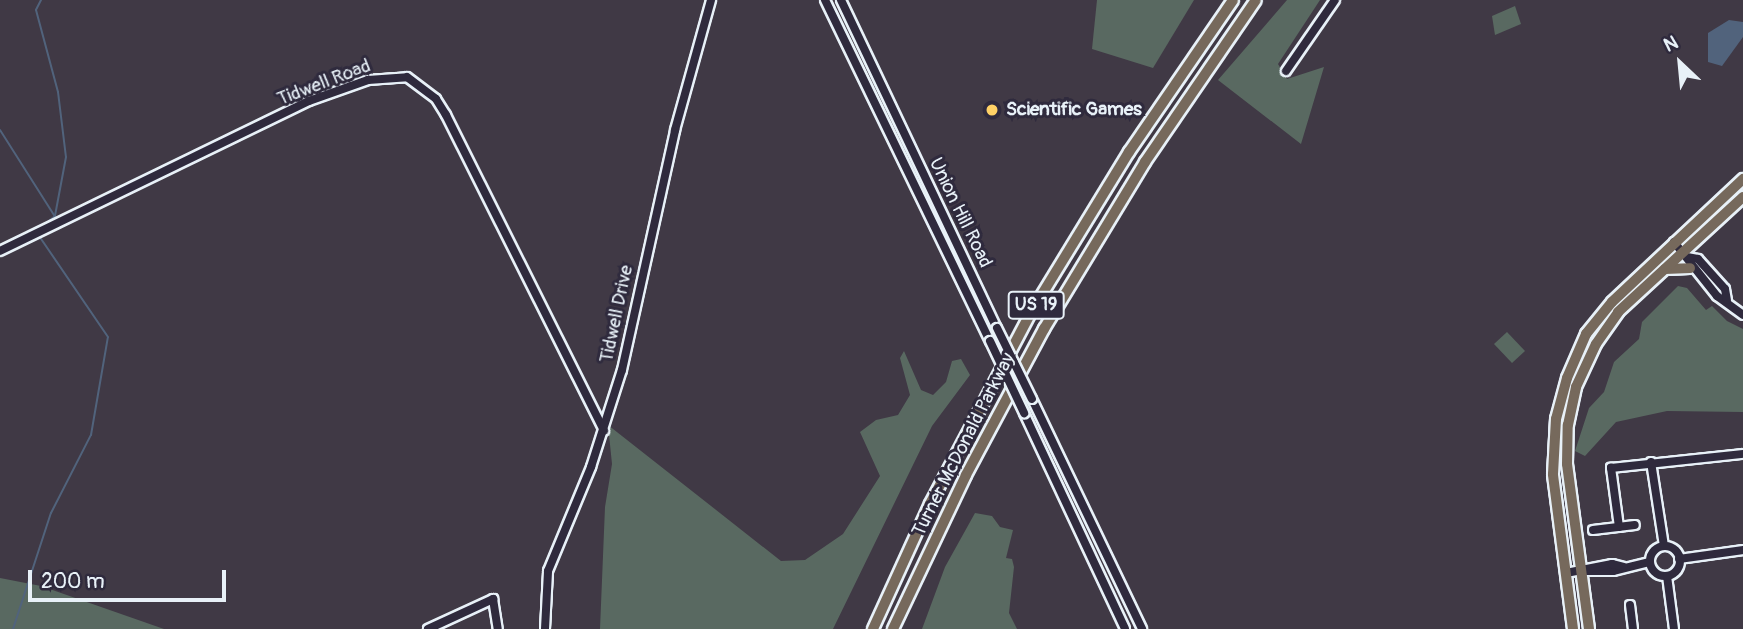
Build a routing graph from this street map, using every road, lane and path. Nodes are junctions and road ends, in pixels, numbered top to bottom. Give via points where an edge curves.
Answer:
1 (711, 0) edge
2 (825, 0) edge
3 (841, 0) edge
4 (1233, 0) edge
5 (1256, 0) edge
6 (1335, 0) edge
7 (1286, 71) dead end
8 (1743, 179) edge
9 (1743, 197) edge
10 (1674, 242) junction
11 (0, 251) edge
12 (1685, 255) junction
13 (1690, 268) junction
14 (1664, 270) junction
15 (1727, 300) junction
16 (1743, 315) edge
17 (604, 431) junction
18 (1743, 454) edge
19 (1651, 461) junction
20 (1635, 525) dead end
21 (1619, 527) junction
22 (1593, 530) dead end
23 (1664, 546) junction
24 (1743, 550) edge
25 (1679, 559) junction
26 (1649, 562) junction
27 (1581, 571) junction
28 (1566, 573) junction
29 (1667, 576) junction
30 (1630, 605) dead end
31 (428, 629) edge
32 (498, 629) edge
33 (545, 629) edge
34 (873, 629) edge
35 (893, 629) edge
36 (1125, 629) edge
37 (1142, 629) edge
38 (1573, 629) edge
39 (1589, 629) edge
40 (1633, 629) edge
41 (1674, 629) edge

1 - 17 street, Tidwell Drive via 675,130 622,370
2 - 36 street, Union Hill Road, bridge
3 - 37 street, Union Hill Road, bridge
4 - 34 highway, Turner McDonald Parkway / US 19 via 1129,152 1030,314 936,492
5 - 35 highway, Turner McDonald Parkway / US 19 via 1164,132 1060,300 966,475
6 - 7 street
8 - 10 main road
9 - 12 main road
10 - 12 street
10 - 28 main road via 1586,334 1567,378 1556,419 1553,474
11 - 17 street, Tidwell Road via 309,101 368,80 407,77 436,99 452,127
12 - 13 street
12 - 14 main road
12 - 15 street via 1698,259 1725,289
13 - 14 main road
13 - 15 street via 1717,296
14 - 27 main road via 1619,312 1596,344 1576,387 1568,425 1567,464
15 - 16 street
17 - 33 street, Tidwell Drive via 548,571
18 - 19 street
19 - 21 street via 1611,468
19 - 23 street
20 - 21 street
21 - 22 street
23 - 25 street via 1674,549
23 - 26 street via 1653,552
24 - 25 street
25 - 29 street via 1676,571
26 - 27 street
26 - 29 street via 1655,573
27 - 28 street
27 - 39 main road
28 - 38 main road
29 - 41 street
30 - 40 street
31 - 32 street via 494,599

